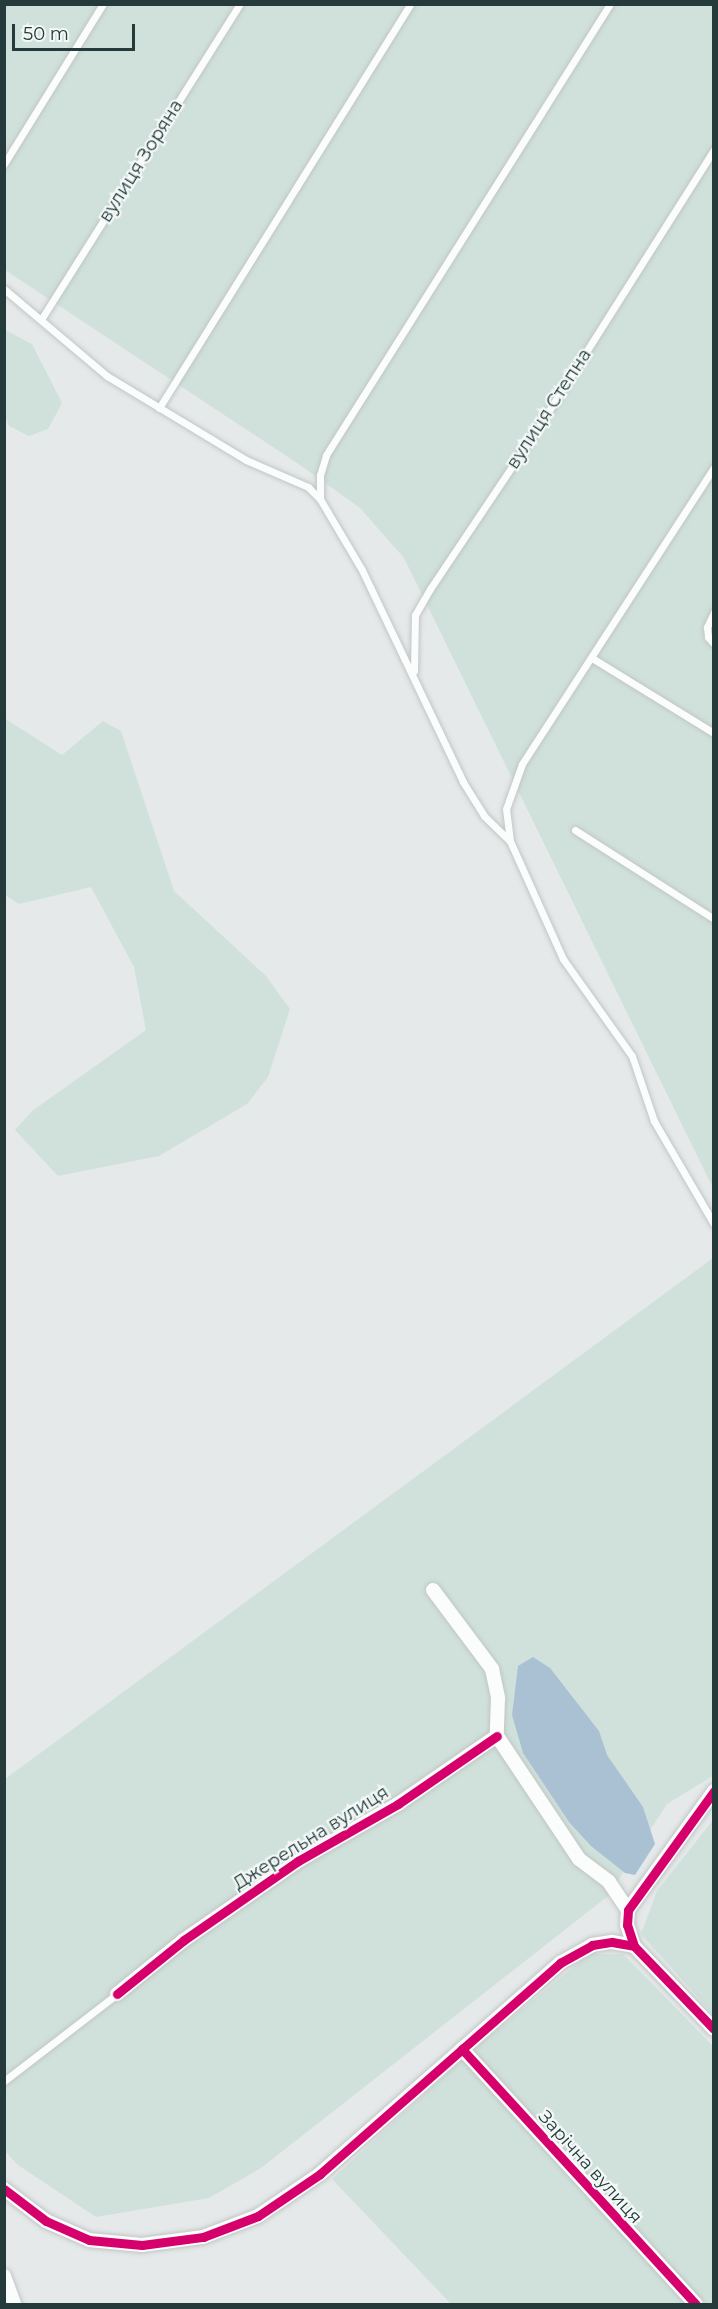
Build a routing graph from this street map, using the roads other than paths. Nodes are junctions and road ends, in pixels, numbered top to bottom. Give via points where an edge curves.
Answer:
1 (103, 4) edge
2 (240, 4) edge
3 (410, 4) edge
4 (610, 4) edge
5 (714, 149) edge
6 (4, 164) edge
7 (4, 289) edge
8 (42, 318) junction
9 (159, 408) junction
10 (714, 467) edge
11 (320, 499) junction
12 (714, 612) edge
13 (714, 644) edge
14 (592, 658) junction
15 (415, 677) junction
16 (714, 733) edge
17 (575, 830) dead end
18 (510, 842) junction
19 (714, 919) edge
20 (714, 1224) edge
21 (433, 1590) dead end
22 (497, 1736) junction
23 (714, 1791) edge
24 (628, 1910) junction
25 (634, 1946) junction
26 (117, 1994) joint
27 (714, 2030) edge
28 (462, 2049) junction
29 (4, 2080) edge
30 (4, 2189) edge
31 (4, 2276) edge
32 (14, 2304) edge
33 (696, 2304) edge

1 - 6 lane
2 - 8 lane, вулиця Зоряна
3 - 9 lane
4 - 11 lane via 326,455 320,475
5 - 15 lane, вулиця Степна via 415,615
7 - 8 lane
8 - 9 lane via 93,366
9 - 11 lane via 246,460 308,487
10 - 14 lane
11 - 15 lane via 362,570
12 - 13 lane via 707,627
14 - 16 lane
14 - 18 lane via 513,783 506,809
15 - 18 lane via 463,782 484,816
17 - 19 lane
18 - 20 lane via 549,934 632,1056 654,1121
21 - 22 street via 492,1669 498,1698
22 - 24 street via 579,1859 609,1882
22 - 26 street, Джерельна вулиця via 398,1804 298,1861 184,1940
23 - 24 street
24 - 25 street via 627,1924
25 - 27 street
25 - 28 street via 612,1942 592,1945 560,1963
26 - 29 lane
28 - 30 street via 320,2174 258,2216 203,2237 142,2245 89,2240 46,2221
28 - 33 street, Зарічна вулиця
31 - 32 street

